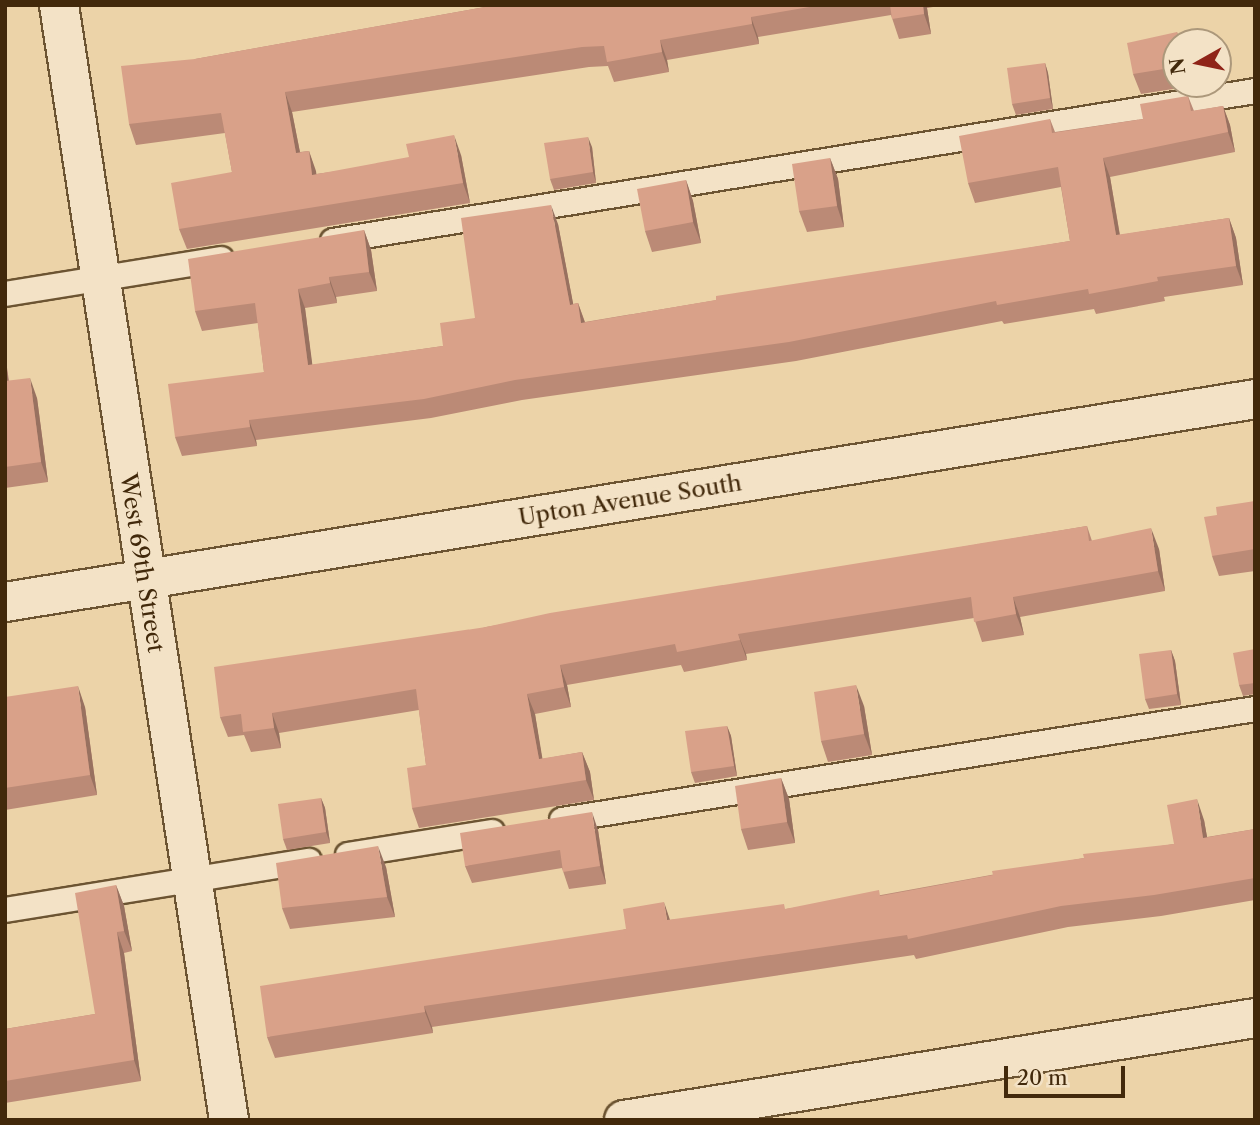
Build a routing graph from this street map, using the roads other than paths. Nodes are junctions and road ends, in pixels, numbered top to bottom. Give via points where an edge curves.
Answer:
1 (59, 5) edge
2 (1255, 92) edge
3 (306, 246) edge
4 (251, 255) edge
5 (99, 279) junction
6 (5, 294) edge
7 (1255, 399) edge
8 (145, 579) junction
9 (5, 602) edge
10 (1255, 709) edge
11 (191, 880) junction
12 (5, 910) edge
13 (1255, 1018) edge
14 (229, 1120) edge
15 (624, 1120) edge

1 - 5 street, West 69th Street
2 - 3 lane
4 - 5 lane
5 - 6 lane
5 - 8 street, West 69th Street
7 - 8 street, Upton Avenue South
8 - 9 street, Upton Avenue South
8 - 11 street, West 69th Street
10 - 11 lane
11 - 12 lane
11 - 14 street, West 69th Street
13 - 15 street

